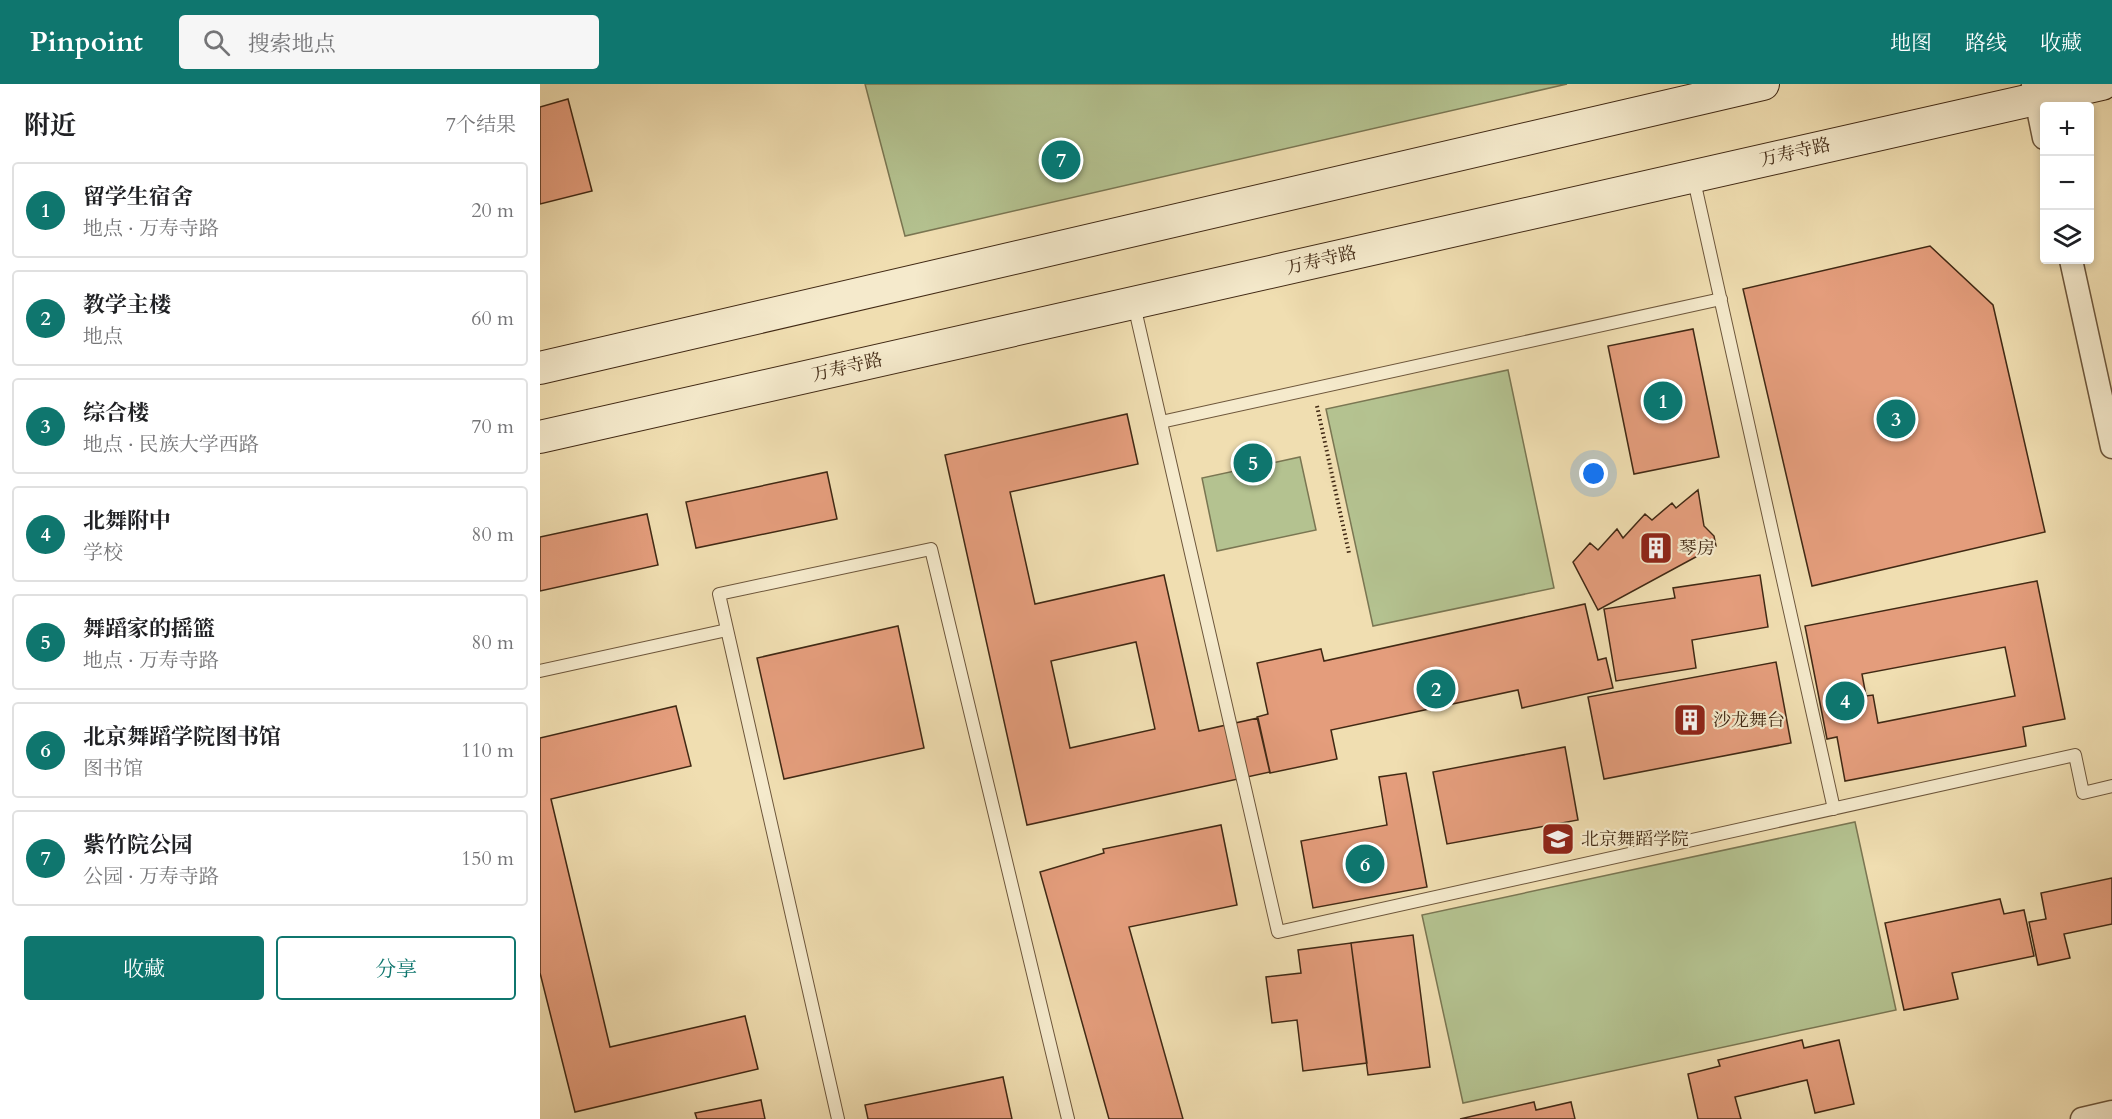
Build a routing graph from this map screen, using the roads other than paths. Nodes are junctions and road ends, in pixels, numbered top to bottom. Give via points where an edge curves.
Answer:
1 (1763, 84) edge
2 (2102, 84) edge
3 (2034, 91) edge
4 (2040, 119) edge
5 (1693, 175) junction
6 (2072, 264) edge
7 (1721, 299) junction
8 (1134, 302) junction
9 (540, 368) edge
10 (1161, 422) junction
11 (540, 437) edge
12 (2112, 447) edge
13 (728, 630) junction
14 (540, 671) edge
15 (2112, 786) edge
16 (1834, 809) junction
17 (2112, 1112) edge
18 (838, 1119) edge
19 (1068, 1119) edge
20 (2082, 1119) edge

1 - 9 street
2 - 3 street, 万寿寺路
3 - 4 street
3 - 5 street, 万寿寺路
5 - 7 lane
5 - 8 street, 万寿寺路
6 - 12 street
7 - 10 lane
7 - 16 lane
8 - 10 lane
8 - 11 street, 万寿寺路
10 - 16 lane via 1278,932
13 - 14 lane
13 - 18 lane
13 - 19 lane via 719,594 932,549
15 - 16 lane via 2084,793 2075,755
17 - 20 street

